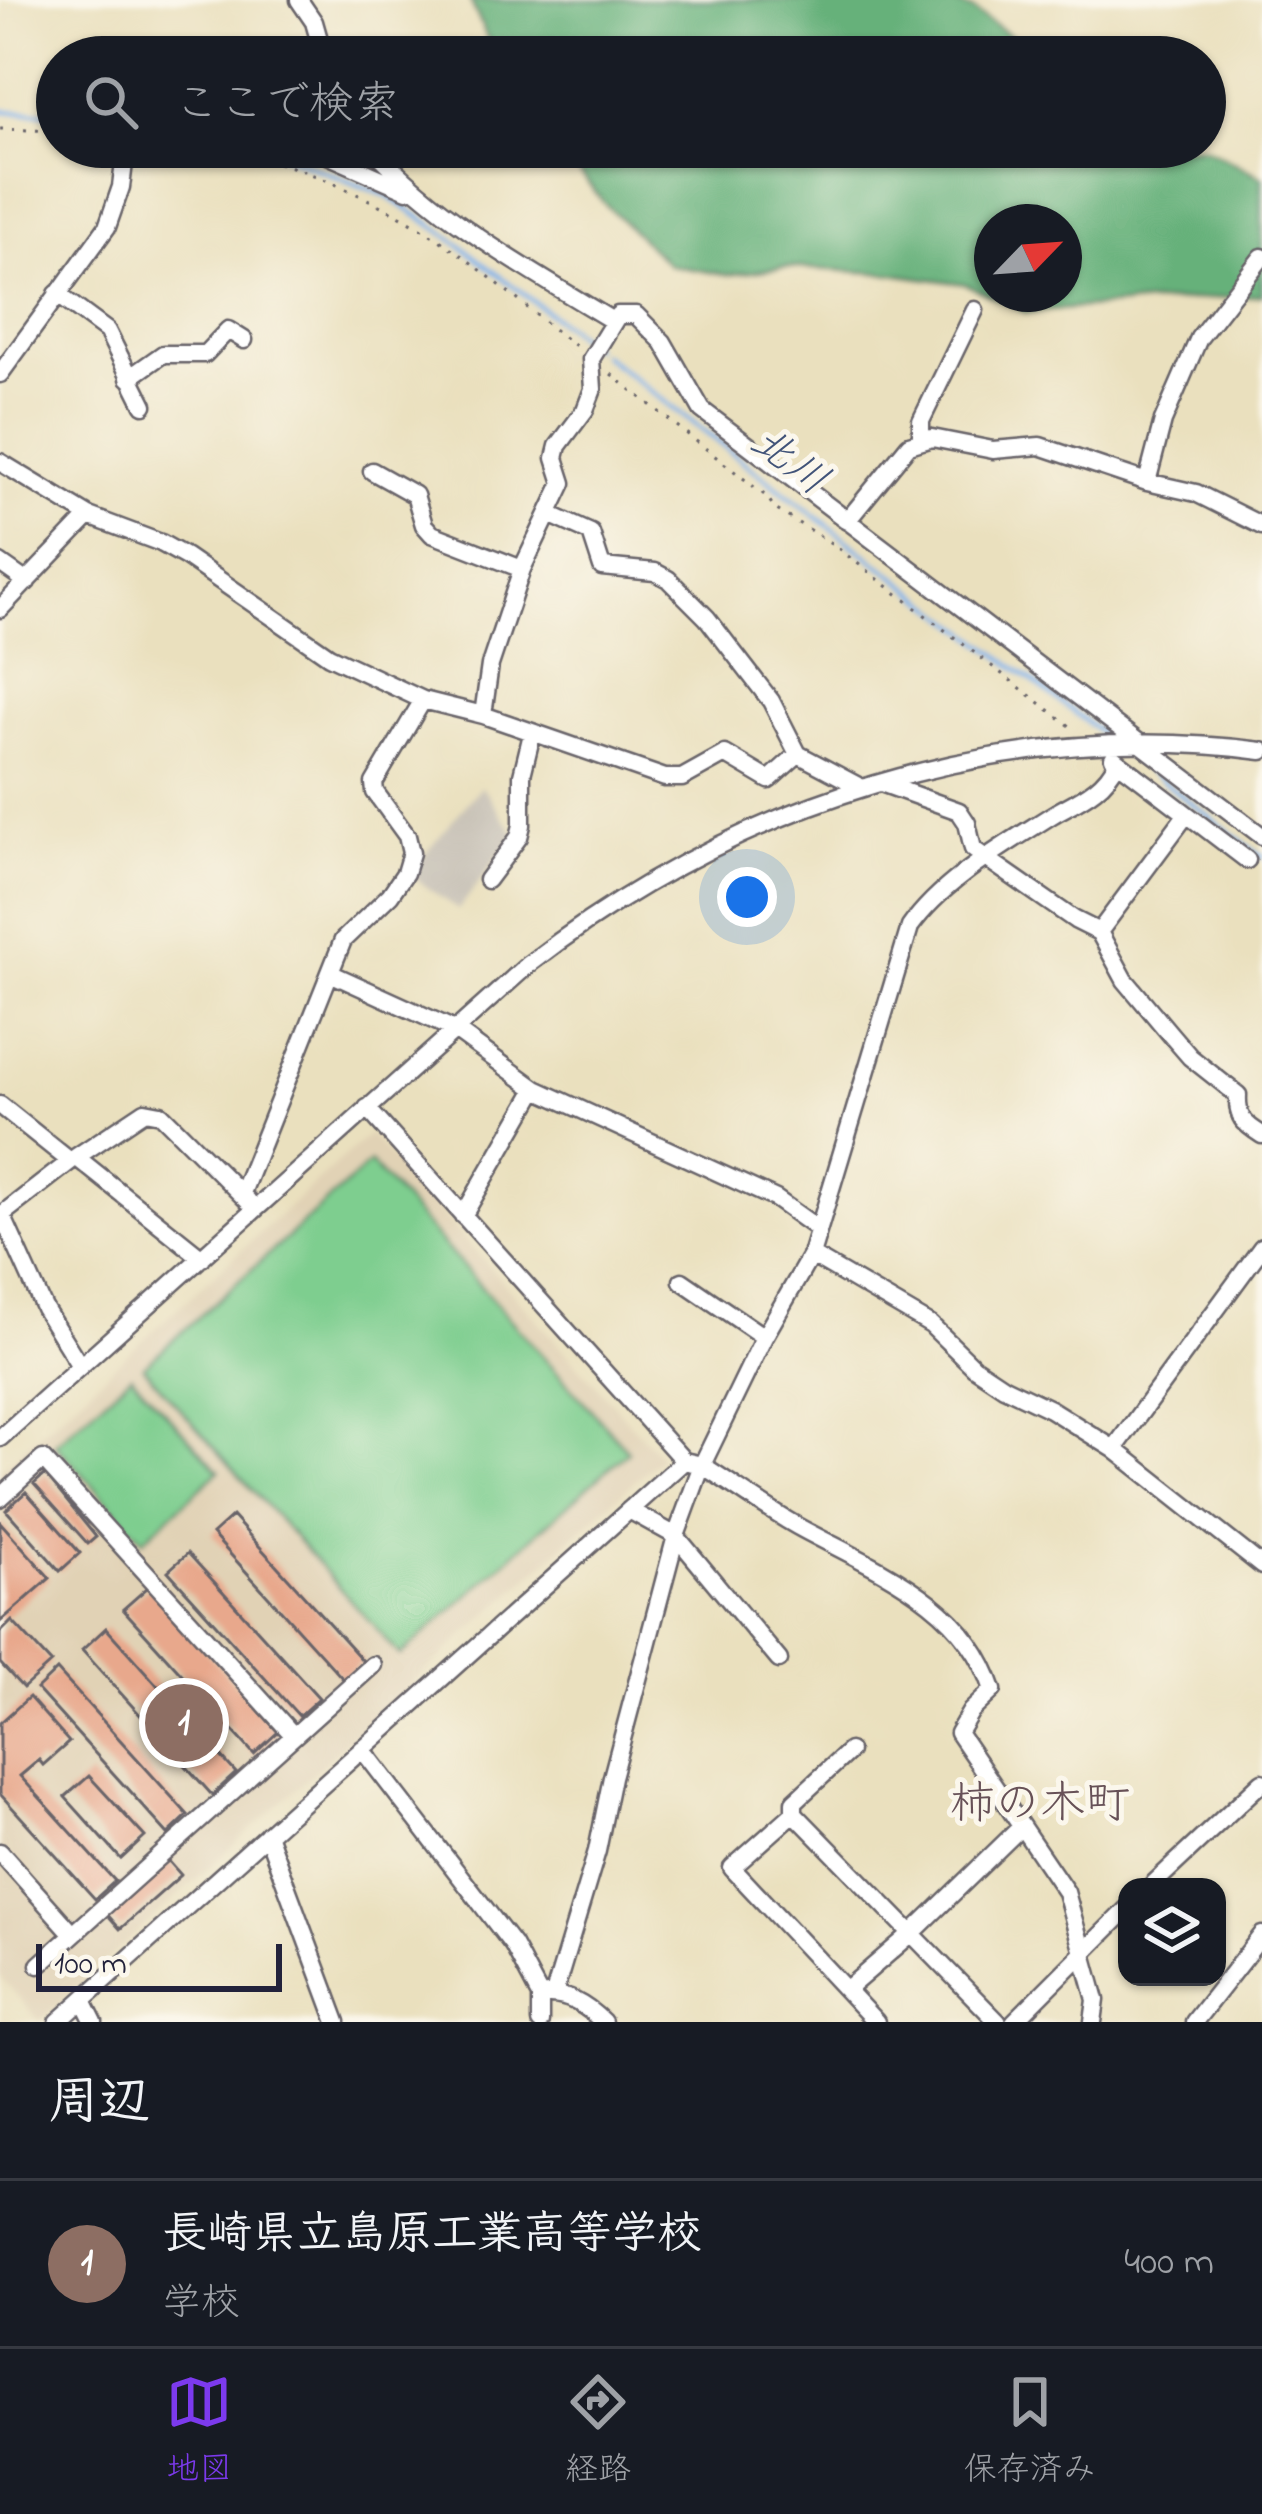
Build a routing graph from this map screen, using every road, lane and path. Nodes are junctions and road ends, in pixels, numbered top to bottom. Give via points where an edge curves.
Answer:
1 (299, 0) edge
2 (318, 36) edge
3 (0, 129) edge
4 (36, 130) edge
5 (123, 168) edge
6 (290, 168) edge
7 (359, 168) edge
8 (392, 168) edge
9 (412, 190) junction
10 (1262, 257) edge
11 (57, 294) junction
12 (974, 312) edge
13 (613, 321) junction
14 (244, 340) dead end
15 (597, 351) junction
16 (0, 374) edge
17 (129, 378) junction
18 (144, 405) dead end
19 (921, 439) junction
20 (0, 462) edge
21 (372, 472) dead end
22 (1147, 482) junction
23 (551, 515) junction
24 (89, 516) junction
25 (848, 521) junction
26 (1262, 526) edge
27 (0, 563) edge
28 (522, 569) junction
29 (27, 582) junction
30 (0, 609) edge
31 (423, 700) junction
32 (483, 716) junction
33 (532, 734) junction
34 (1141, 745) junction
35 (1108, 751) junction
36 (1262, 751) edge
37 (799, 754) junction
38 (871, 785) junction
39 (1186, 814) junction
40 (1262, 836) edge
41 (988, 859) junction
42 (1247, 860) dead end
43 (487, 880) dead end
44 (1100, 932) junction
45 (329, 974) junction
46 (454, 1030) junction
47 (536, 1089) junction
48 (0, 1106) edge
49 (367, 1108) junction
50 (1262, 1135) edge
51 (73, 1159) junction
52 (242, 1193) junction
53 (255, 1211) junction
54 (1, 1215) edge
55 (464, 1216) junction
56 (818, 1229) junction
57 (1262, 1247) edge
58 (811, 1255) junction
59 (202, 1258) junction
60 (682, 1281) dead end
61 (764, 1337) junction
62 (80, 1366) junction
63 (0, 1438) edge
64 (1114, 1449) junction
65 (693, 1463) junction
66 (0, 1498) edge
67 (629, 1510) junction
68 (676, 1536) junction
69 (1262, 1566) edge
70 (779, 1660) dead end
71 (373, 1665) dead end
72 (294, 1736) junction
73 (362, 1749) junction
74 (849, 1750) dead end
75 (1262, 1782) edge
76 (794, 1813) junction
77 (1020, 1828) junction
78 (267, 1834) junction
79 (0, 1852) edge
80 (1160, 1878) edge
81 (1118, 1921) edge
82 (912, 1933) junction
83 (74, 1934) junction
84 (1262, 1935) edge
85 (1083, 1955) junction
86 (39, 1965) dead end
87 (1226, 1969) edge
88 (1210, 1986) edge
89 (846, 1990) junction
90 (548, 1995) junction
91 (83, 2000) junction
92 (58, 2022) edge
93 (94, 2022) edge
94 (337, 2022) edge
95 (540, 2022) edge
96 (603, 2022) edge
97 (876, 2022) edge
98 (998, 2022) edge
99 (1014, 2022) edge
100 (1093, 2022) edge
101 (1194, 2022) edge

1 - 2 street
3 - 4 path
5 - 11 street via 107,227
6 - 15 path via 423,229
7 - 9 street
8 - 9 street
9 - 13 street
10 - 22 street via 1199,338
11 - 16 street
11 - 17 street via 107,331
12 - 19 street via 921,421
13 - 15 street
13 - 25 street via 625,313 646,322 702,410
14 - 17 street via 227,330 205,354 164,354
15 - 23 street via 585,410 558,446 563,483
15 - 35 path via 775,509 833,542
17 - 18 street
19 - 22 street via 993,450 1040,446
19 - 25 street
20 - 24 street
21 - 28 street via 415,495 432,534
22 - 26 street via 1196,493
23 - 28 street
23 - 37 street via 591,532 602,567 668,579 771,701
24 - 29 street
24 - 31 street via 161,543 295,636
25 - 34 street
27 - 29 street
28 - 32 street via 490,665
29 - 30 street
31 - 32 street
31 - 45 street via 374,788 407,836 405,873 343,940
32 - 33 street
33 - 37 street via 676,779 725,754 769,780
33 - 43 street via 523,825
34 - 35 street
34 - 36 street
34 - 40 street
35 - 38 street via 977,758
35 - 39 street
35 - 41 street via 1100,787
37 - 38 street
38 - 41 street via 958,811 973,849
38 - 46 street via 802,807 652,878 596,912
39 - 42 street
39 - 44 street
41 - 44 street
41 - 56 street via 926,905 910,927
44 - 50 street via 1125,980 1190,1058 1238,1095 1243,1123
45 - 46 street
45 - 52 street
46 - 47 street
46 - 49 street
47 - 55 street
47 - 56 street via 776,1199
48 - 51 street
49 - 53 street
49 - 55 street
51 - 52 street via 135,1114 153,1111
51 - 54 street
51 - 59 street
52 - 53 street
53 - 59 street
54 - 62 street
55 - 65 street
56 - 58 street
57 - 64 street
58 - 61 street
58 - 64 street via 931,1325 1004,1388
59 - 62 street
60 - 61 street
61 - 65 street
62 - 63 street
64 - 69 street
65 - 67 street
65 - 68 street
65 - 77 street via 901,1580 952,1621 984,1662 993,1690 958,1733
66 - 72 street via 43,1459
67 - 68 street
67 - 73 street
68 - 70 street
68 - 90 street via 597,1851
71 - 72 street
72 - 83 street
73 - 78 street
73 - 90 street
74 - 76 street via 794,1802
75 - 80 street
76 - 82 street
76 - 89 street via 733,1868
77 - 82 street
77 - 85 street via 1066,1892
78 - 91 street
78 - 94 street
79 - 83 street
81 - 85 street
82 - 89 street
82 - 98 street
83 - 86 street
84 - 87 street
85 - 99 street
85 - 100 street via 1096,2000
88 - 101 street
89 - 97 street
90 - 95 street
90 - 96 street via 587,2006
91 - 92 street
91 - 93 street

